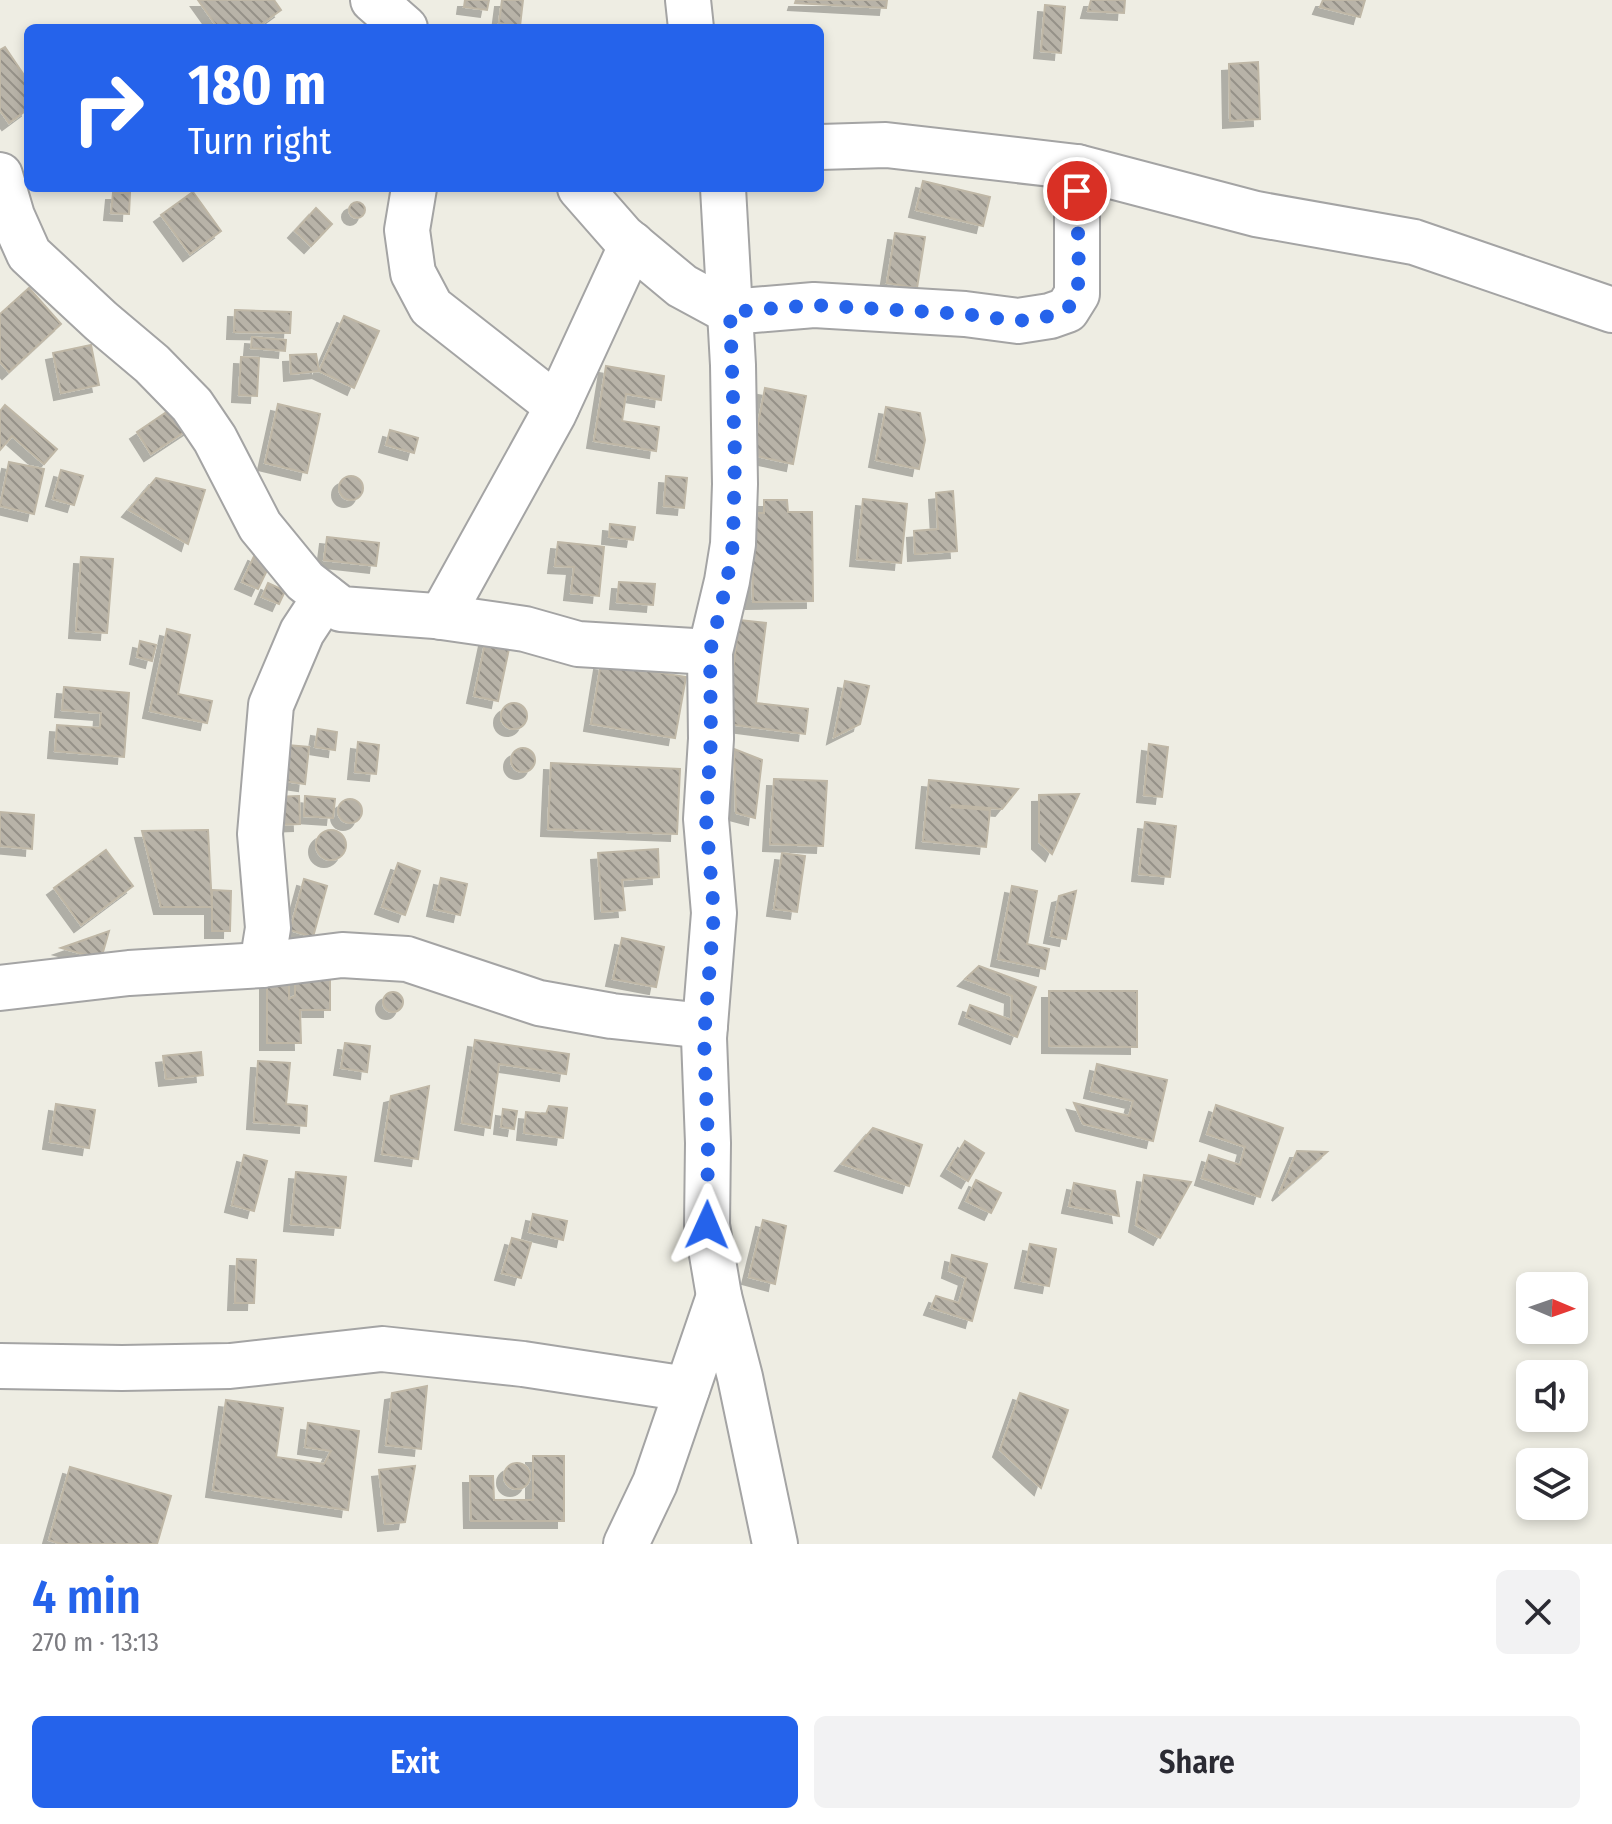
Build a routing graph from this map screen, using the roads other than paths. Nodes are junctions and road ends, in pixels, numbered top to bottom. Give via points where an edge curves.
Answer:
1 (373, 0) edge
2 (688, 0) edge
3 (400, 24) edge
4 (691, 24) edge
5 (824, 147) edge
6 (1077, 167) junction
7 (0, 175) edge
8 (413, 192) edge
9 (584, 192) edge
10 (723, 192) edge
11 (6, 222) edge
12 (632, 244) junction
13 (1612, 310) edge
14 (730, 312) junction
15 (557, 406) junction
16 (325, 597) junction
17 (441, 617) junction
18 (710, 652) junction
19 (262, 965) junction
20 (0, 988) edge
21 (705, 1026) junction
22 (719, 1296) junction
23 (0, 1366) edge
24 (687, 1389) junction
25 (626, 1544) edge
26 (775, 1544) edge

1 - 3 street
2 - 4 street
5 - 6 street via 886,145
6 - 13 street via 1256,214 1414,242
6 - 14 street via 1079,275 1077,294 1067,310 1018,321 814,305
7 - 11 street
8 - 15 street via 407,230 413,273 431,307
9 - 12 street
10 - 14 street
11 - 16 street via 29,254 192,405 260,526
12 - 14 street via 682,286
12 - 15 street
14 - 18 street via 733,544
15 - 17 street
16 - 17 street via 341,609
16 - 19 street via 302,632 271,705 260,834 268,928
17 - 18 street via 525,629 578,644
18 - 21 street via 706,819 714,913
19 - 20 street
19 - 21 street via 342,955 407,959 539,1003
21 - 22 street via 707,1225
22 - 24 street
22 - 26 street
23 - 24 street via 230,1366 382,1349
24 - 25 street via 655,1483

